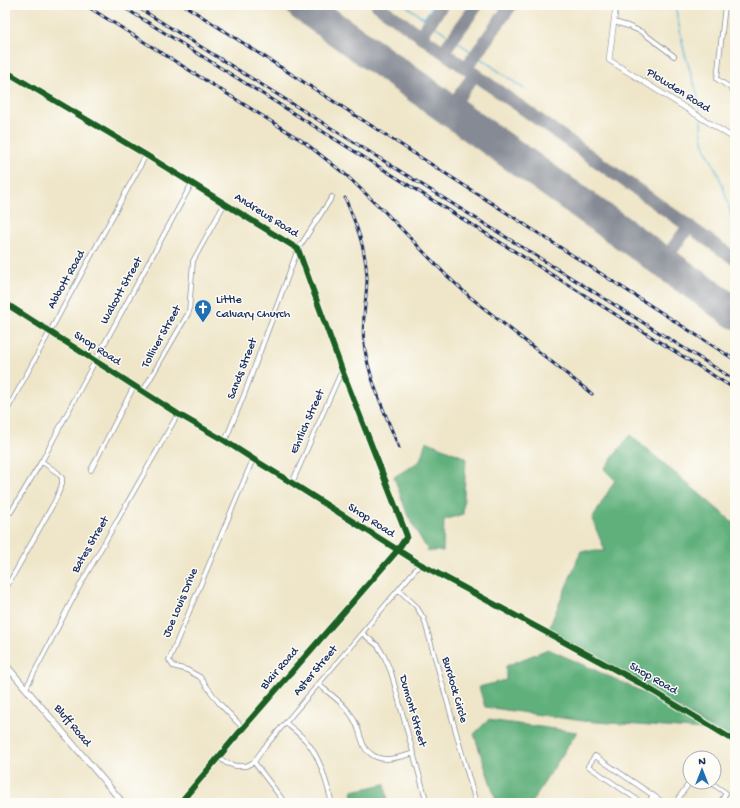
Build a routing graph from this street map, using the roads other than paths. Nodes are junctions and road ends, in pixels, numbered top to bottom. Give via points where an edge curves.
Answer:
1 (616, 5) edge
2 (725, 5) edge
3 (614, 22) junction
4 (674, 56) dead end
5 (5, 71) edge
6 (735, 91) edge
7 (735, 139) edge
8 (146, 155) junction
9 (192, 183) junction
10 (332, 197) dead end
11 (225, 203) junction
12 (298, 249) junction
13 (5, 303) edge
14 (50, 331) junction
15 (95, 361) junction
16 (342, 370) junction
17 (134, 386) junction
18 (143, 391) junction
19 (5, 414) edge
20 (178, 414) junction
21 (225, 441) junction
22 (253, 459) junction
23 (41, 462) junction
24 (91, 470) dead end
25 (292, 483) junction
26 (11, 512) dead end
27 (397, 551) junction
28 (420, 564) junction
29 (5, 590) edge
30 (398, 590) junction
31 (362, 633) junction
32 (5, 664) edge
33 (318, 684) junction
34 (26, 688) junction
35 (286, 723) junction
36 (243, 728) junction
37 (735, 741) edge
38 (414, 753) junction
39 (219, 757) junction
40 (254, 762) junction
41 (685, 790) edge
42 (722, 790) edge
43 (653, 795) junction
44 (659, 801) edge
45 (123, 803) edge
46 (180, 803) edge
47 (285, 803) edge
48 (332, 803) edge
49 (427, 803) edge
50 (476, 803) edge
51 (642, 803) edge
52 (648, 803) edge
53 (665, 803) edge
54 (676, 803) edge
55 (720, 803) edge

1 - 3 street
2 - 6 street via 717,79
3 - 4 street via 642,32
3 - 7 street, Plowden Road via 609,60
5 - 8 street, Andrews Road
8 - 9 street, Andrews Road
8 - 14 street, Abbott Road
9 - 11 street, Andrews Road
9 - 15 street, Walcott Street
10 - 12 street, Sands Street
11 - 12 street, Andrews Road
11 - 18 street, Tolliver Street via 193,261 189,312
12 - 16 street, Andrews Road
12 - 21 street, Sands Street
13 - 14 street, Shop Road
14 - 15 street, Shop Road
14 - 19 street, Abbott Road
15 - 17 street, Shop Road
15 - 23 street, Walcott Street
16 - 25 street, Ehrlich Street
16 - 27 street, Andrews Road via 407,536
17 - 18 street, Shop Road
17 - 24 street
18 - 20 street, Shop Road
20 - 21 street, Shop Road
20 - 34 street, Bates Street via 78,589
21 - 22 street, Shop Road
22 - 25 street, Shop Road
22 - 36 street, Joe Louis Drive via 169,660 173,666 200,677 219,703
23 - 26 street, Walcott Street
23 - 29 street via 58,472 62,484
25 - 27 street, Shop Road
27 - 28 street, Shop Road
27 - 36 street, Blair Road
28 - 30 street, Aster Street
28 - 37 street, Shop Road via 638,682
30 - 31 street, Aster Street
30 - 50 street, Burdock Circle via 416,606 424,618
31 - 33 street, Aster Street
31 - 38 street, Dumont Street via 378,646 384,656
32 - 34 main road, Bluff Road
33 - 35 street, Aster Street
33 - 38 street via 353,717 364,748 373,757 395,758
34 - 45 main road, Bluff Road
35 - 40 street, Aster Street
35 - 48 street via 307,741 315,753
36 - 39 street, Blair Road
38 - 49 street, Dumont Street
39 - 40 street via 226,763 236,766 246,766
39 - 46 street, Blair Road
40 - 47 street
41 - 54 street
42 - 55 street via 726,793
43 - 44 street
43 - 51 street via 595,756 588,766
43 - 52 street
44 - 53 street

